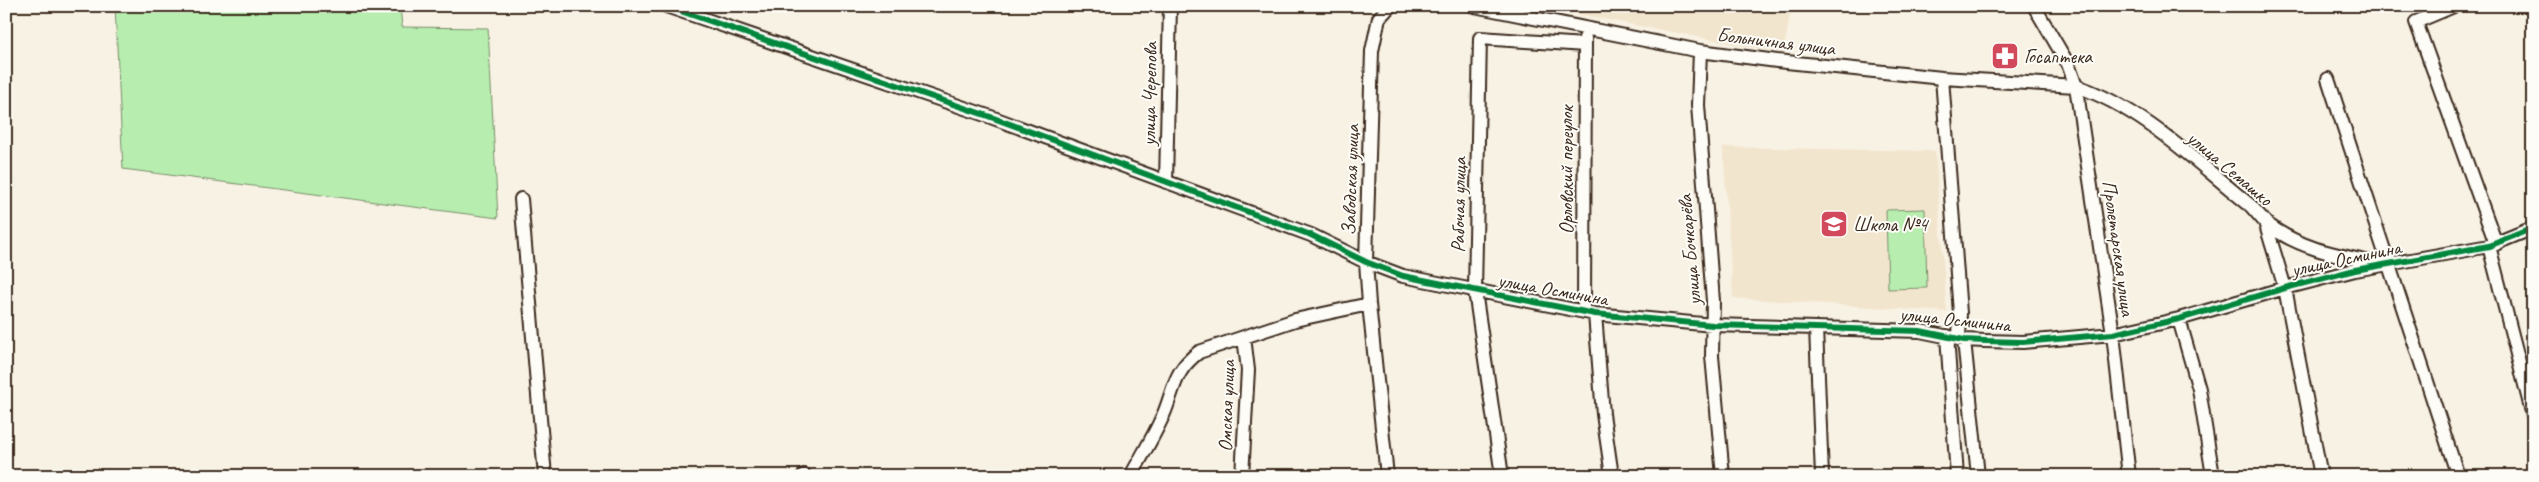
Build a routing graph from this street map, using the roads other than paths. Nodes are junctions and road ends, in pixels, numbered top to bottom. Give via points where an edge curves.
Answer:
1 (666, 6) edge
2 (1170, 6) edge
3 (1474, 6) edge
4 (2034, 6) edge
5 (2454, 6) edge
6 (1386, 7) edge
7 (1586, 28) junction
8 (1585, 45) junction
9 (1700, 51) junction
10 (1942, 78) junction
11 (2328, 79) dead end
12 (2076, 86) junction
13 (1166, 182) junction
14 (521, 200) dead end
15 (2265, 222) junction
16 (2533, 228) edge
17 (2493, 245) junction
18 (1366, 262) junction
19 (2386, 264) junction
20 (2285, 288) junction
21 (1475, 291) junction
22 (1369, 304) junction
23 (1590, 313) junction
24 (2179, 319) junction
25 (1713, 325) junction
26 (1816, 328) junction
27 (2113, 334) junction
28 (1244, 337) junction
29 (1956, 338) junction
30 (2533, 416) edge
31 (545, 476) edge
32 (1131, 476) edge
33 (1242, 476) edge
34 (1387, 476) edge
35 (1502, 476) edge
36 (1612, 476) edge
37 (1723, 476) edge
38 (1822, 476) edge
39 (1957, 476) edge
40 (1978, 476) edge
41 (2129, 476) edge
42 (2213, 476) edge
43 (2321, 476) edge
44 (2458, 476) edge

1 - 13 street, улица Осминина via 988,116
2 - 13 street, улица Черепова
3 - 7 street, Больничная улица
4 - 12 street, Пролетарская улица via 2068,64
5 - 17 street via 2416,22
6 - 18 street, Заводская улица via 1379,18 1372,51
7 - 8 street, Орловский переулок
7 - 9 street, Больничная улица
8 - 21 street, Рабочая улица via 1480,38
8 - 23 street, Орловский переулок
9 - 10 street, Больничная улица
9 - 25 street, улица Бочкарёва via 1698,105
10 - 12 street, Больничная улица
10 - 29 street via 1960,313
11 - 19 street
12 - 15 street, улица Семашко via 2125,108 2251,206
12 - 27 street, Пролетарская улица
13 - 18 street, улица Осминина via 1311,235
14 - 31 street
15 - 19 street via 2297,243 2324,253
15 - 20 street, улица Семашко
16 - 17 street, улица Осминина
17 - 19 street, улица Осминина
17 - 30 street
18 - 21 street, улица Осминина via 1404,276
18 - 22 street, Заводская улица
19 - 20 street, улица Осминина
19 - 44 street
20 - 24 street, улица Осминина
20 - 43 street, улица Семашко
21 - 23 street, улица Осминина
21 - 35 street, Рабочая улица
22 - 28 street via 1294,320
22 - 34 street, Заводская улица
23 - 25 street, улица Осминина
23 - 36 street, Орловский переулок
24 - 27 street, улица Осминина
24 - 42 street via 2198,388
25 - 26 street, улица Осминина
25 - 37 street, улица Бочкарёва via 1714,385
26 - 29 street, улица Осминина via 1920,330
26 - 38 street
27 - 29 street, улица Осминина via 2023,342
27 - 41 street, Пролетарская улица
28 - 32 street via 1199,352 1186,362
28 - 33 street, Омская улица via 1248,370
29 - 39 street
29 - 40 street

